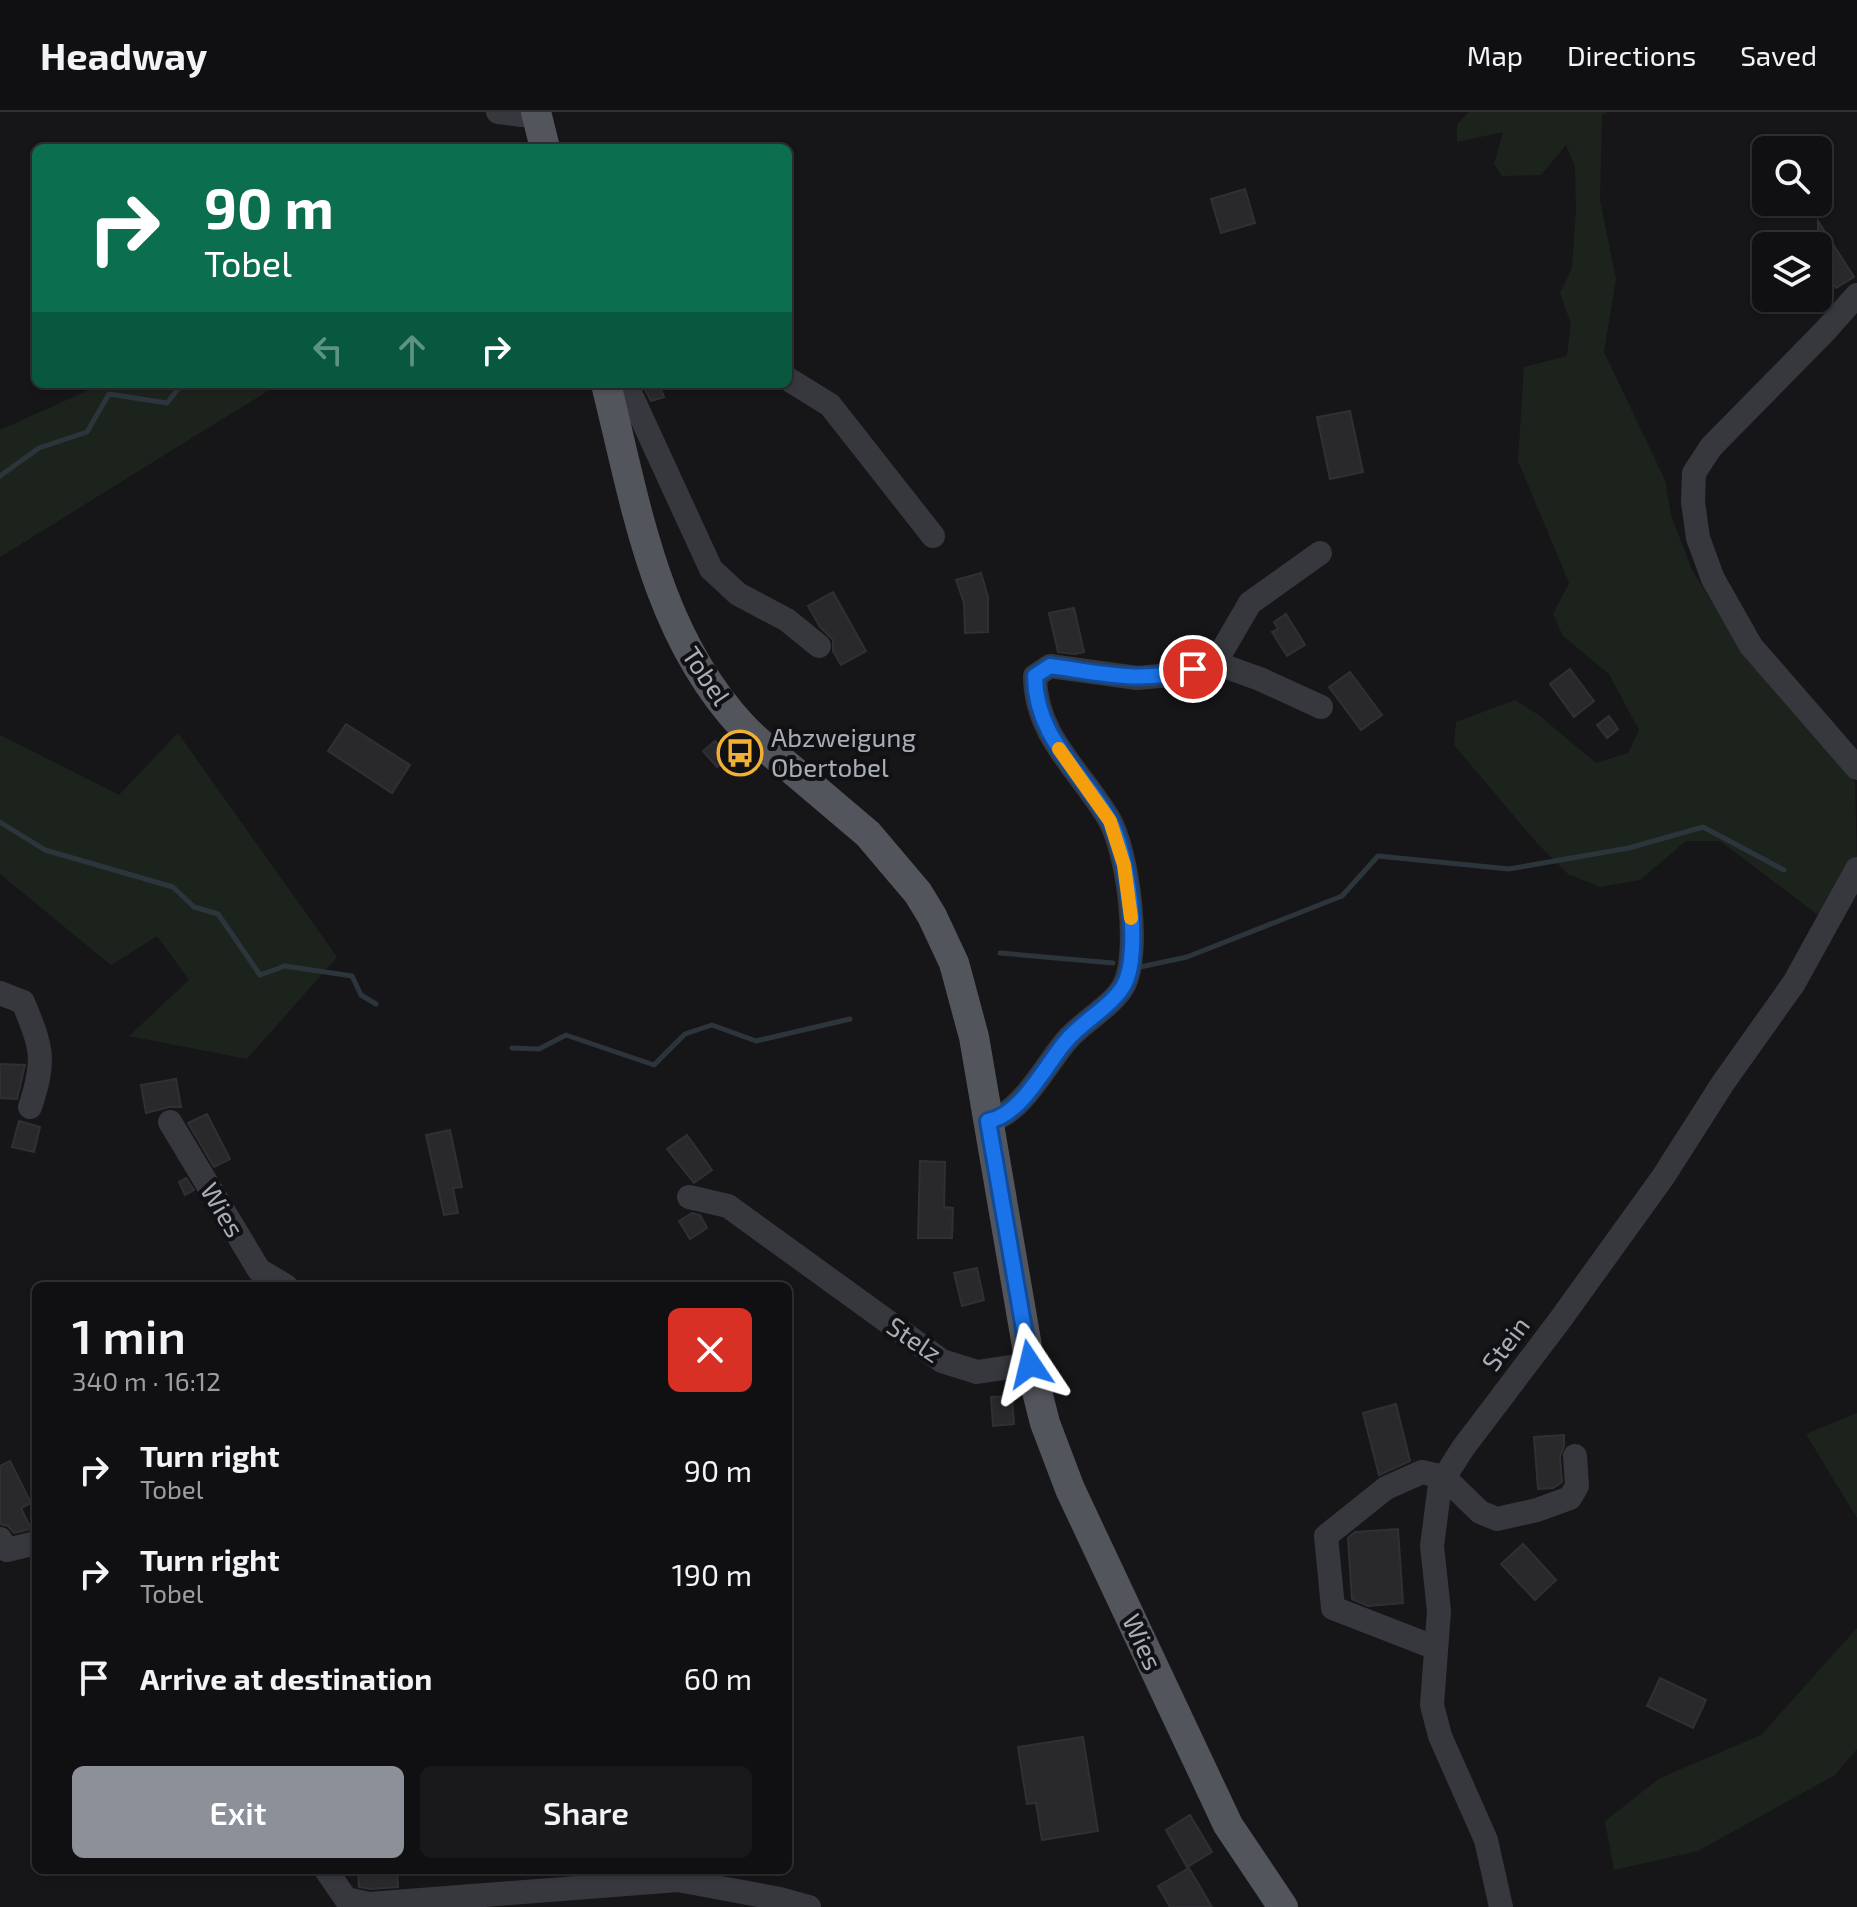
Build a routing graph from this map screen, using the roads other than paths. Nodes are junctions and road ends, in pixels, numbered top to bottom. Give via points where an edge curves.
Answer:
1 (498, 112) edge
2 (536, 113) edge
3 (544, 144) edge
4 (1857, 295) edge
5 (792, 381) edge
6 (607, 388) edge
7 (628, 388) edge
8 (933, 536) dead end
9 (1320, 553) dead end
10 (819, 646) dead end
11 (1215, 663) junction
12 (1321, 707) dead end
13 (1857, 768) edge
14 (1856, 870) edge
15 (0, 993) edge
16 (30, 1107) dead end
17 (988, 1121) junction
18 (170, 1122) dead end
19 (689, 1197) dead end
20 (279, 1282) edge
21 (1030, 1364) junction
22 (1575, 1456) dead end
23 (1444, 1477) junction
24 (0, 1539) edge
25 (32, 1544) edge
26 (1436, 1648) junction
27 (329, 1874) edge
28 (677, 1875) edge
29 (809, 1907) edge
30 (1283, 1907) edge
31 (1501, 1907) edge

1 - 2 street
2 - 3 main road
4 - 13 street via 1711,447 1694,473 1693,502 1698,538 1713,579 1751,646
5 - 8 street via 830,405
6 - 17 main road, Tobel via 648,553 683,644 743,727 868,834 932,916 961,986
7 - 10 street via 711,569 738,594 787,620
9 - 11 street via 1250,603
11 - 12 street
11 - 17 street via 1137,678 1050,666 1035,676 1043,722 1110,821 1124,865 1133,930 1131,969 1123,989 1068,1038 1014,1108
14 - 23 street, Stein via 1794,983 1663,1177
15 - 16 street via 23,1002 39,1043 41,1075
17 - 21 main road
18 - 20 street, Wies via 259,1270
19 - 21 street, Stelz via 728,1206 942,1361 977,1372
21 - 30 main road, Wies via 1045,1423 1076,1503 1228,1825
22 - 23 street via 1577,1486 1570,1498 1497,1519 1480,1512
23 - 26 street, Stein via 1432,1546 1439,1611
23 - 26 street via 1422,1472 1386,1488 1326,1536 1333,1608
24 - 25 street via 7,1550
26 - 31 street, Stein via 1432,1705 1440,1736 1486,1840
27 - 28 street via 346,1899 369,1904
28 - 29 street

